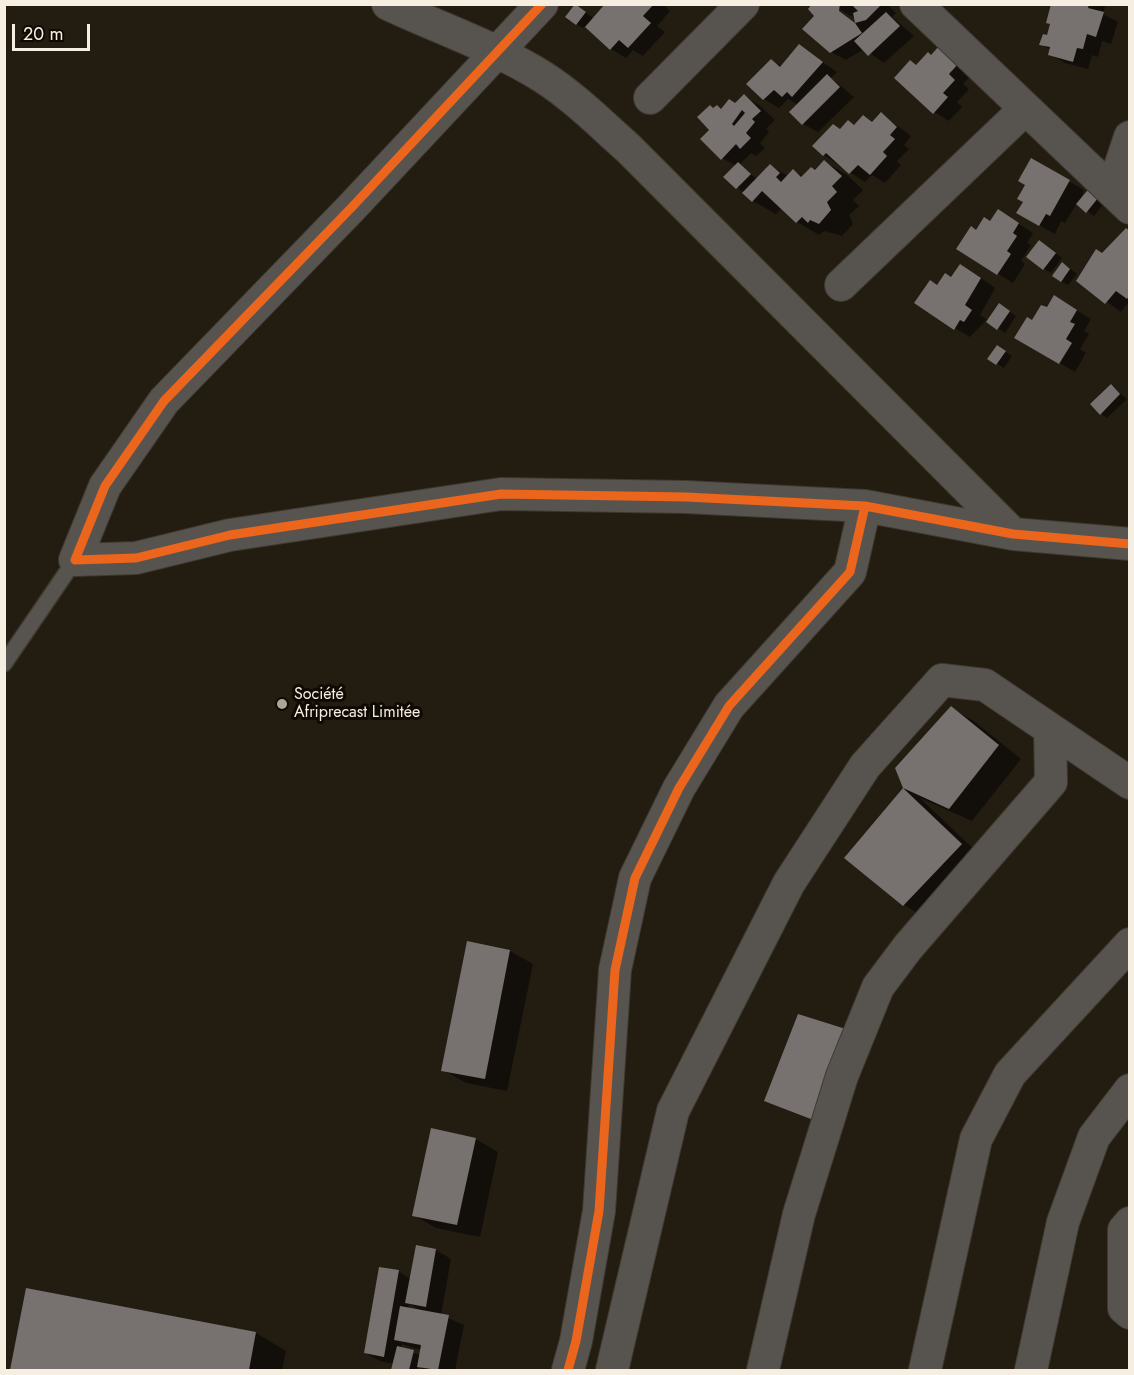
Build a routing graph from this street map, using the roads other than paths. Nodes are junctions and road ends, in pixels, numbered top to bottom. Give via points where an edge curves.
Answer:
1 (388, 4) edge
2 (542, 4) edge
3 (743, 4) edge
4 (916, 4) edge
5 (497, 54) junction
6 (650, 98) dead end
7 (1024, 110) junction
8 (1130, 137) edge
9 (1121, 199) edge
10 (841, 285) dead end
11 (865, 506) junction
12 (1013, 534) junction
13 (1130, 544) edge
14 (75, 560) junction
15 (4, 664) edge
16 (1050, 729) junction
17 (1130, 783) edge
18 (1130, 944) edge
19 (1130, 1090) edge
20 (1130, 1222) edge
21 (1130, 1313) edge
22 (568, 1371) edge
23 (612, 1371) edge
24 (763, 1371) edge
25 (925, 1371) edge
26 (1031, 1371) edge

1 - 5 street
2 - 5 street
3 - 6 street
4 - 7 street
5 - 12 street via 566,93 628,148
5 - 14 street via 164,401 105,486
7 - 9 street
7 - 10 street
8 - 9 street
11 - 12 street
11 - 14 street via 686,497 501,494 230,535 136,558
11 - 22 street via 850,572 729,705 679,788 636,878 615,970 599,1211
12 - 13 street
14 - 15 lane
16 - 17 street
16 - 23 street via 986,685 942,680 865,766 789,883 673,1111
16 - 24 street via 1051,782 878,987 842,1076 799,1214
18 - 25 street via 1010,1074 976,1139
19 - 26 street via 1094,1137 1063,1222
20 - 21 street via 1124,1230 1124,1308

